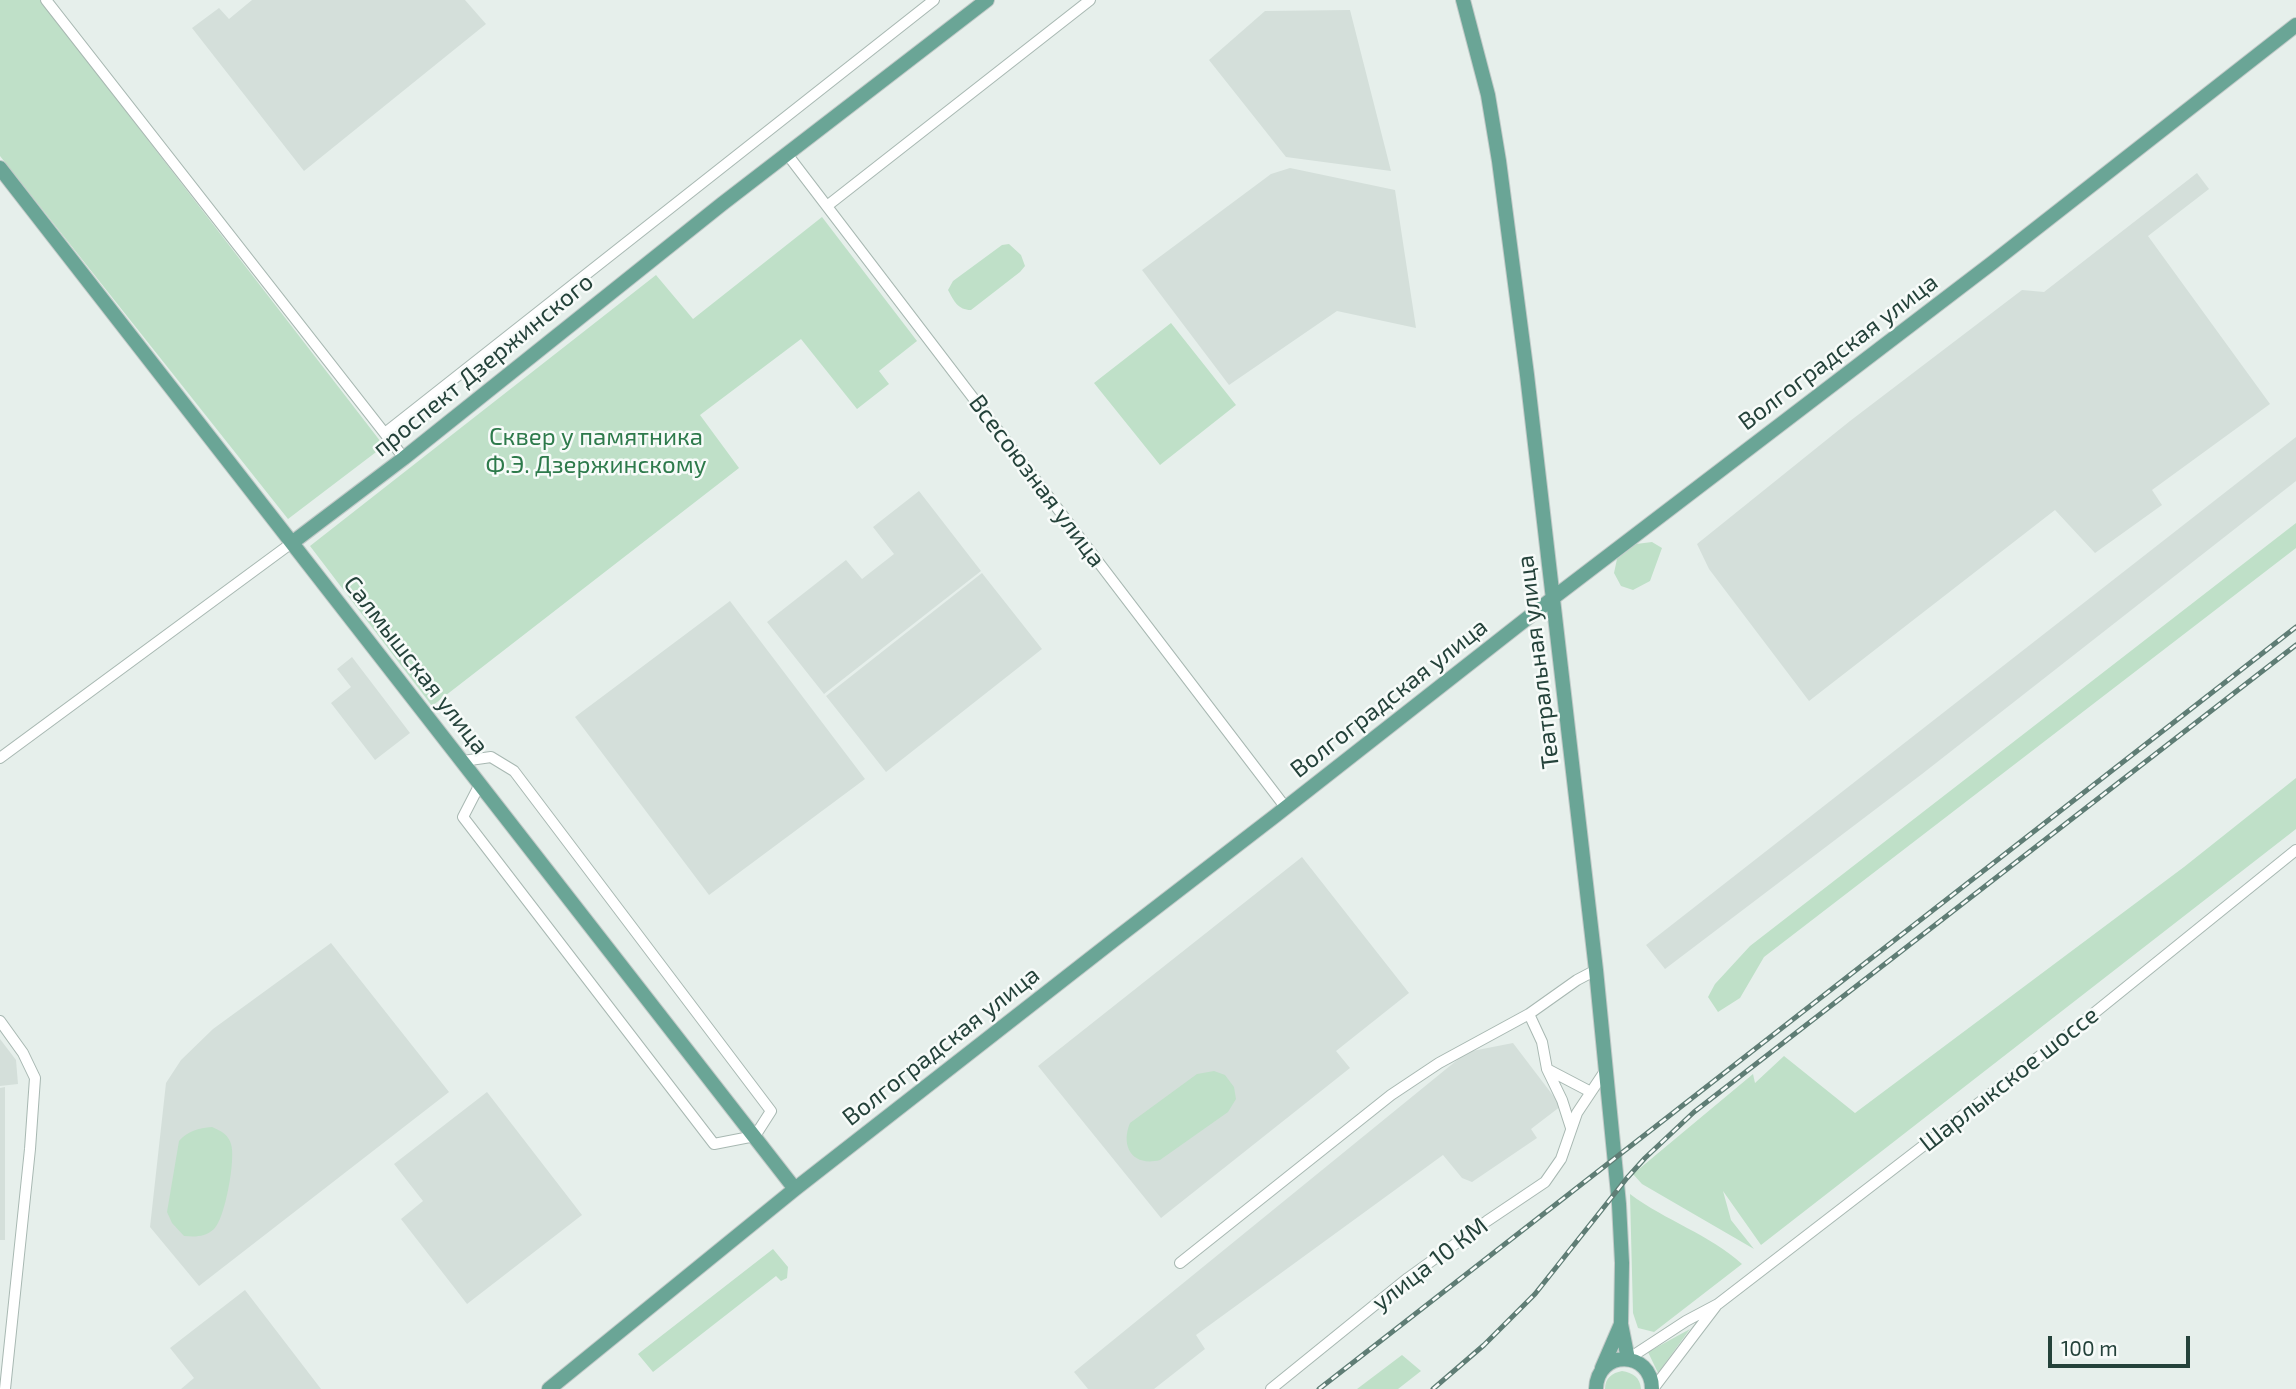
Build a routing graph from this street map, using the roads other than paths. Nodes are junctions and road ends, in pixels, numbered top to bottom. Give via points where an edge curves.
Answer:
1 (46, 0) edge
2 (934, 0) edge
3 (987, 0) edge
4 (1090, 0) edge
5 (1463, 0) edge
6 (2296, 25) edge
7 (787, 154) junction
8 (0, 168) edge
9 (827, 206) junction
10 (385, 433) junction
11 (404, 458) junction
12 (293, 542) junction
13 (1553, 598) junction
14 (0, 758) edge
15 (463, 761) junction
16 (480, 784) junction
17 (1286, 808) junction
18 (2296, 850) edge
19 (1596, 970) junction
20 (1529, 1014) junction
21 (0, 1021) edge
22 (1548, 1069) junction
23 (1605, 1071) junction
24 (1589, 1091) junction
25 (1571, 1128) junction
26 (755, 1136) junction
27 (795, 1189) junction
28 (1180, 1263) dead end
29 (1718, 1304) junction
30 (1621, 1324) junction
31 (1628, 1359) junction
32 (1601, 1370) junction
33 (5, 1389) edge
34 (549, 1389) edge
35 (1271, 1389) edge
36 (1596, 1389) edge
37 (1653, 1389) edge

1 - 10 street
2 - 10 street
3 - 7 main road, проспект Дзержинского
4 - 9 street
5 - 13 main road, Театральная улица via 1499,161
6 - 13 main road, Волгоградская улица via 1975,277
7 - 9 street, Всесоюзная улица
7 - 11 main road, проспект Дзержинского
8 - 12 main road, Салмышская улица
9 - 17 street, Всесоюзная улица
10 - 11 street
11 - 12 main road, проспект Дзержинского
12 - 14 street, проспект Дзержинского
12 - 15 main road, Салмышская улица
13 - 17 main road, Волгоградская улица
13 - 19 main road, Театральная улица
15 - 16 main road, Салмышская улица
15 - 26 street via 491,757 514,771 771,1111
16 - 26 main road, Салмышская улица
16 - 26 street via 463,817 714,1144
17 - 27 main road, Волгоградская улица
18 - 29 street, Шарлыкское шоссе via 2067,1035
19 - 20 street
19 - 23 main road, Театральная улица
20 - 22 street
20 - 28 street via 1391,1095
21 - 33 street via 35,1077
22 - 24 street
22 - 25 street
23 - 24 street, улица 10 КМ
23 - 30 main road, Театральная улица via 1619,1204
24 - 25 street, улица 10 КМ
25 - 35 street, улица 10 КМ via 1561,1159 1545,1182 1408,1278
26 - 27 main road, Салмышская улица
27 - 34 main road, Волгоградская улица
29 - 31 street, Шарлыкское шоссе
29 - 37 street, Шарлыкское шоссе
30 - 31 main road, Театральная улица
30 - 32 main road, Театральная улица
31 - 32 main road
31 - 37 main road via 1642,1365
32 - 36 main road, Театральная улица

